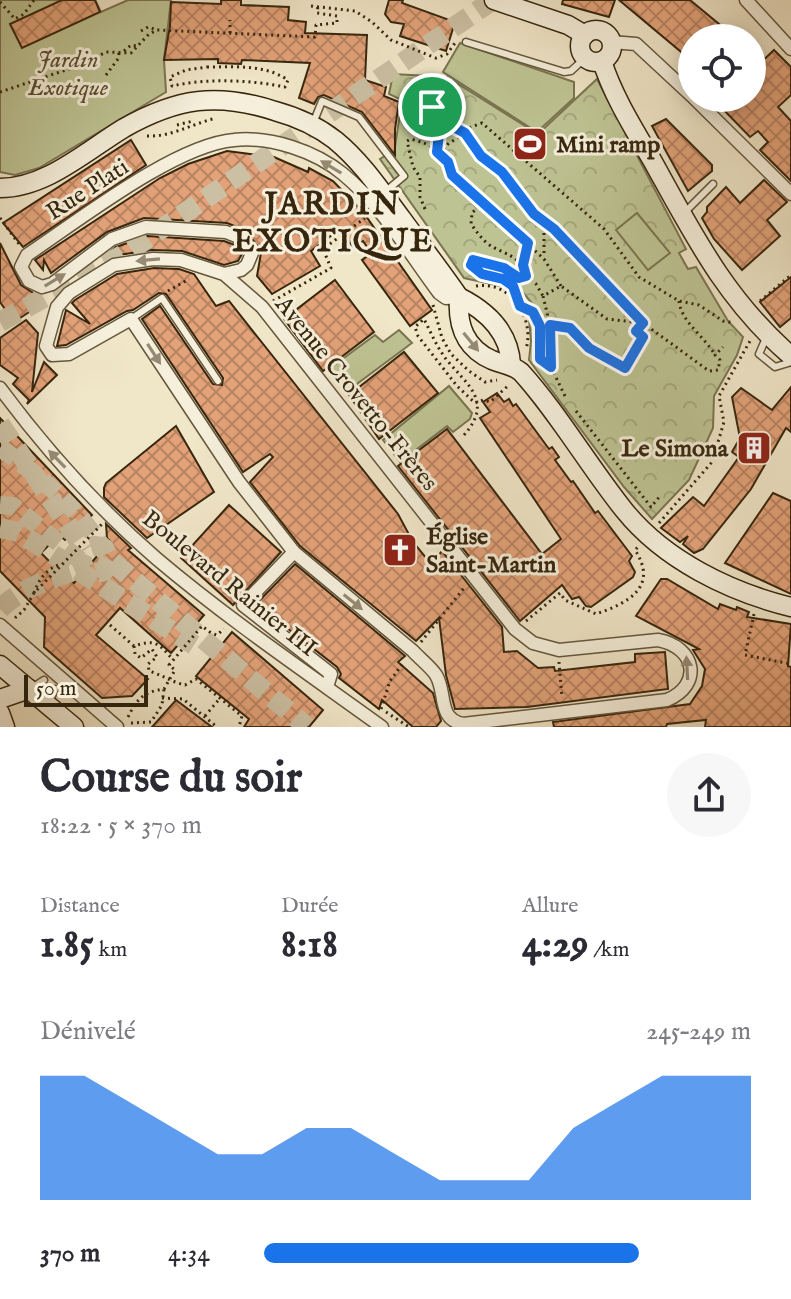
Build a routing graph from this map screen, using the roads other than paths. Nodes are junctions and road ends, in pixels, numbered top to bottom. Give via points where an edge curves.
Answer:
1 (494, 0) edge
2 (746, 0) edge
3 (585, 35) junction
4 (466, 42) road end
5 (611, 42) junction
6 (791, 49) edge
7 (594, 60) junction
8 (678, 83) edge
9 (708, 112) edge
10 (313, 125) junction
11 (713, 184) dead end
12 (0, 188) edge
13 (791, 194) edge
14 (380, 201) junction
15 (683, 215) junction
16 (224, 274) junction
17 (464, 293) junction
18 (131, 319) junction
19 (791, 359) edge
20 (516, 360) junction
21 (218, 381) dead end
22 (0, 388) edge
23 (294, 552) junction
24 (791, 607) edge
25 (2, 626) edge
26 (0, 665) edge
27 (36, 685) junction
28 (327, 687) junction
29 (0, 699) edge
30 (0, 713) edge
31 (5, 727) edge
32 (74, 727) edge
33 (117, 727) edge
34 (382, 727) edge

1 - 3 street
2 - 6 street
3 - 5 street via 602,31
3 - 7 street via 580,49
4 - 7 lane via 564,72
5 - 7 street via 611,51
5 - 8 street via 636,44
7 - 15 street
9 - 13 street
10 - 12 street via 231,100 190,102 148,115 28,185
10 - 14 street via 364,167
10 - 14 lane via 322,101 359,117 404,176
11 - 15 lane
14 -> 16 street, Rue Plati via 317,158 260,140 233,140 196,149 158,170 27,255 21,267 29,281 42,287 129,231 192,228 226,232 248,244 252,253 247,265
14 - 17 street
15 - 19 street via 746,314
16 -> 18 street via 181,260 114,265 69,293 57,307 46,346 52,355 69,354
23 -> 16 street, Avenue Crovetto-Frères via 436,675 452,721 463,724 667,700 681,693 690,671 685,651 674,643 559,650 533,643 515,629 262,307
17 - 20 street via 496,324
17 -> 20 street via 458,314 468,341 497,362
18 - 21 lane via 162,298
18 -> 23 street
20 - 24 street via 625,511 648,534 710,577
28 -> 22 street, Boulevard Rainier III via 156,557 40,441
23 - 28 street via 243,605 331,674
25 - 33 street
26 - 27 street
27 - 29 street
27 - 32 street
28 - 34 street, Boulevard Rainier III
30 - 31 street

